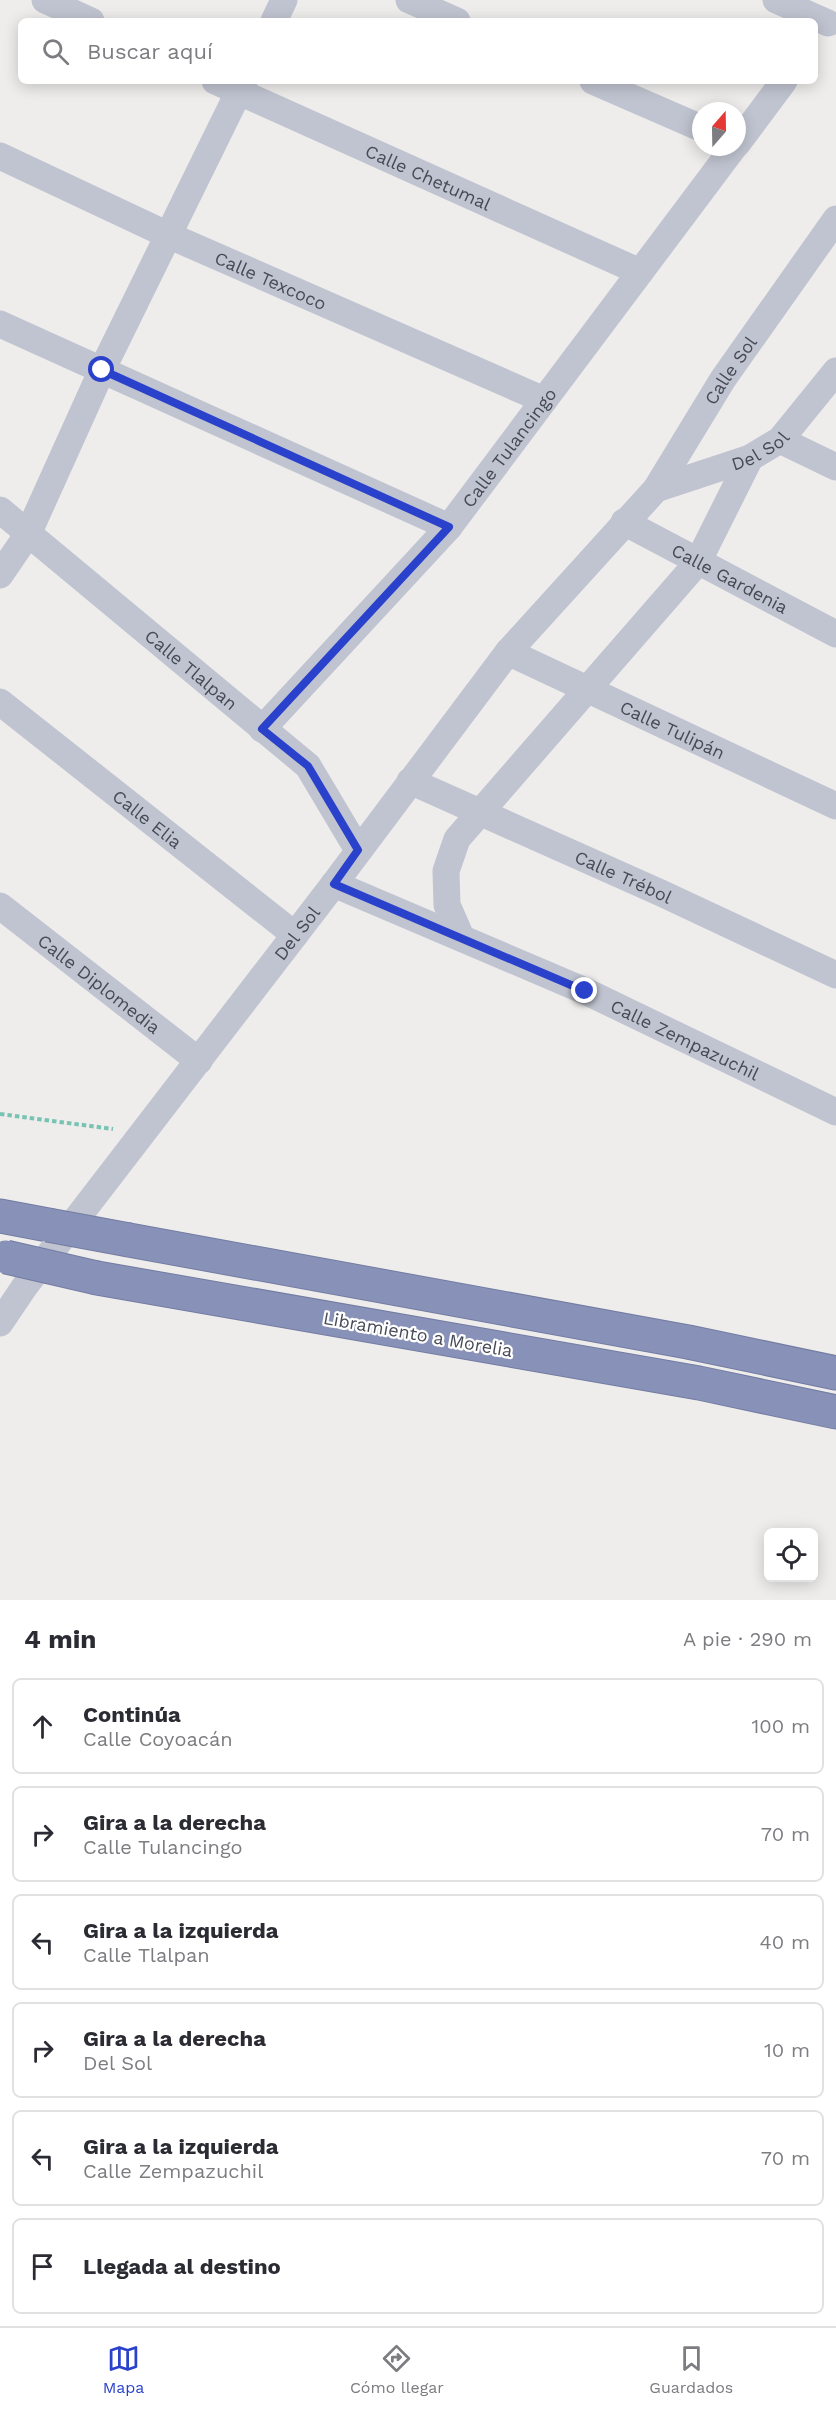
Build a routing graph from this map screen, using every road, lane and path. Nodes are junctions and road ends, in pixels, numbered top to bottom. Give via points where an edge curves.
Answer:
1 (45, 0) edge
2 (285, 0) edge
3 (409, 0) edge
4 (776, 0) edge
5 (84, 18) edge
6 (276, 18) edge
7 (450, 18) edge
8 (811, 18) edge
9 (600, 84) edge
10 (782, 84) edge
11 (233, 85) edge
12 (692, 124) edge
13 (746, 132) edge
14 (0, 156) edge
15 (728, 156) edge
16 (836, 219) edge
17 (168, 235) junction
18 (640, 272) junction
19 (0, 324) edge
20 (102, 370) junction
21 (836, 371) edge
22 (544, 400) junction
23 (780, 440) junction
24 (750, 458) junction
25 (836, 467) edge
26 (656, 489) junction
27 (0, 510) edge
28 (624, 522) junction
29 (449, 527) junction
30 (28, 534) junction
31 (698, 562) junction
32 (0, 575) edge
33 (836, 634) edge
34 (508, 652) junction
35 (589, 690) junction
36 (0, 702) edge
37 (262, 729) junction
38 (410, 781) junction
39 (836, 806) edge
40 (480, 812) junction
41 (358, 850) junction
42 (334, 884) junction
43 (0, 906) edge
44 (295, 935) junction
45 (461, 936) junction
46 (836, 975) edge
47 (199, 1061) junction
48 (836, 1112) edge
49 (0, 1113) edge
50 (147, 1129) junction
51 (0, 1216) edge
52 (3, 1256) edge
53 (0, 1323) edge
54 (836, 1373) edge
55 (836, 1412) edge

1 - 5 street
2 - 6 street
3 - 7 street
4 - 8 street
9 - 12 street
10 - 13 street, Calle Tulancingo
11 - 17 street
11 - 18 street, Calle Chetumal
14 - 17 street, Calle Texcoco
15 - 18 street, Calle Tulancingo
16 - 26 street, Calle Sol via 723,379
17 - 20 street
17 - 22 street, Calle Texcoco
18 - 22 street, Calle Tulancingo
19 - 20 street
20 - 29 street
20 - 30 street
21 - 23 street, Del Sol
22 - 29 street, Calle Tulancingo
23 - 24 street, Del Sol
23 - 25 street
24 - 26 street, Del Sol
24 - 31 street
26 - 28 street, Calle Sol
27 - 30 street, Calle Tlalpan
28 - 31 street, Calle Gardenia
28 - 34 street, Del Sol
29 - 37 street, Calle Tulancingo
30 - 32 street
30 - 37 street, Calle Tlalpan
31 - 33 street, Calle Gardenia
31 - 35 street
34 - 35 street, Calle Tulipán
34 - 38 street, Del Sol
35 - 39 street, Calle Tulipán
35 - 40 street
36 - 44 street, Calle Elia
37 - 41 street, Calle Tlalpan via 308,766
38 - 40 street, Calle Trébol
38 - 41 street, Del Sol
40 - 45 street via 458,839 446,871 447,905
40 - 46 street, Calle Trébol
41 - 42 street, Del Sol
42 - 44 street, Del Sol
42 - 45 street, Calle Zempazuchil
43 - 47 street, Calle Diplomedia
44 - 47 street, Del Sol
45 - 48 street, Calle Zempazuchil via 707,1048
47 - 50 street, Del Sol
49 - 50 path via 122,1131
50 - 53 street, Del Sol
51 - 54 highway, bridge via 688,1342
52 - 55 highway, Libramiento a Morelia, bridge via 97,1278 699,1383

